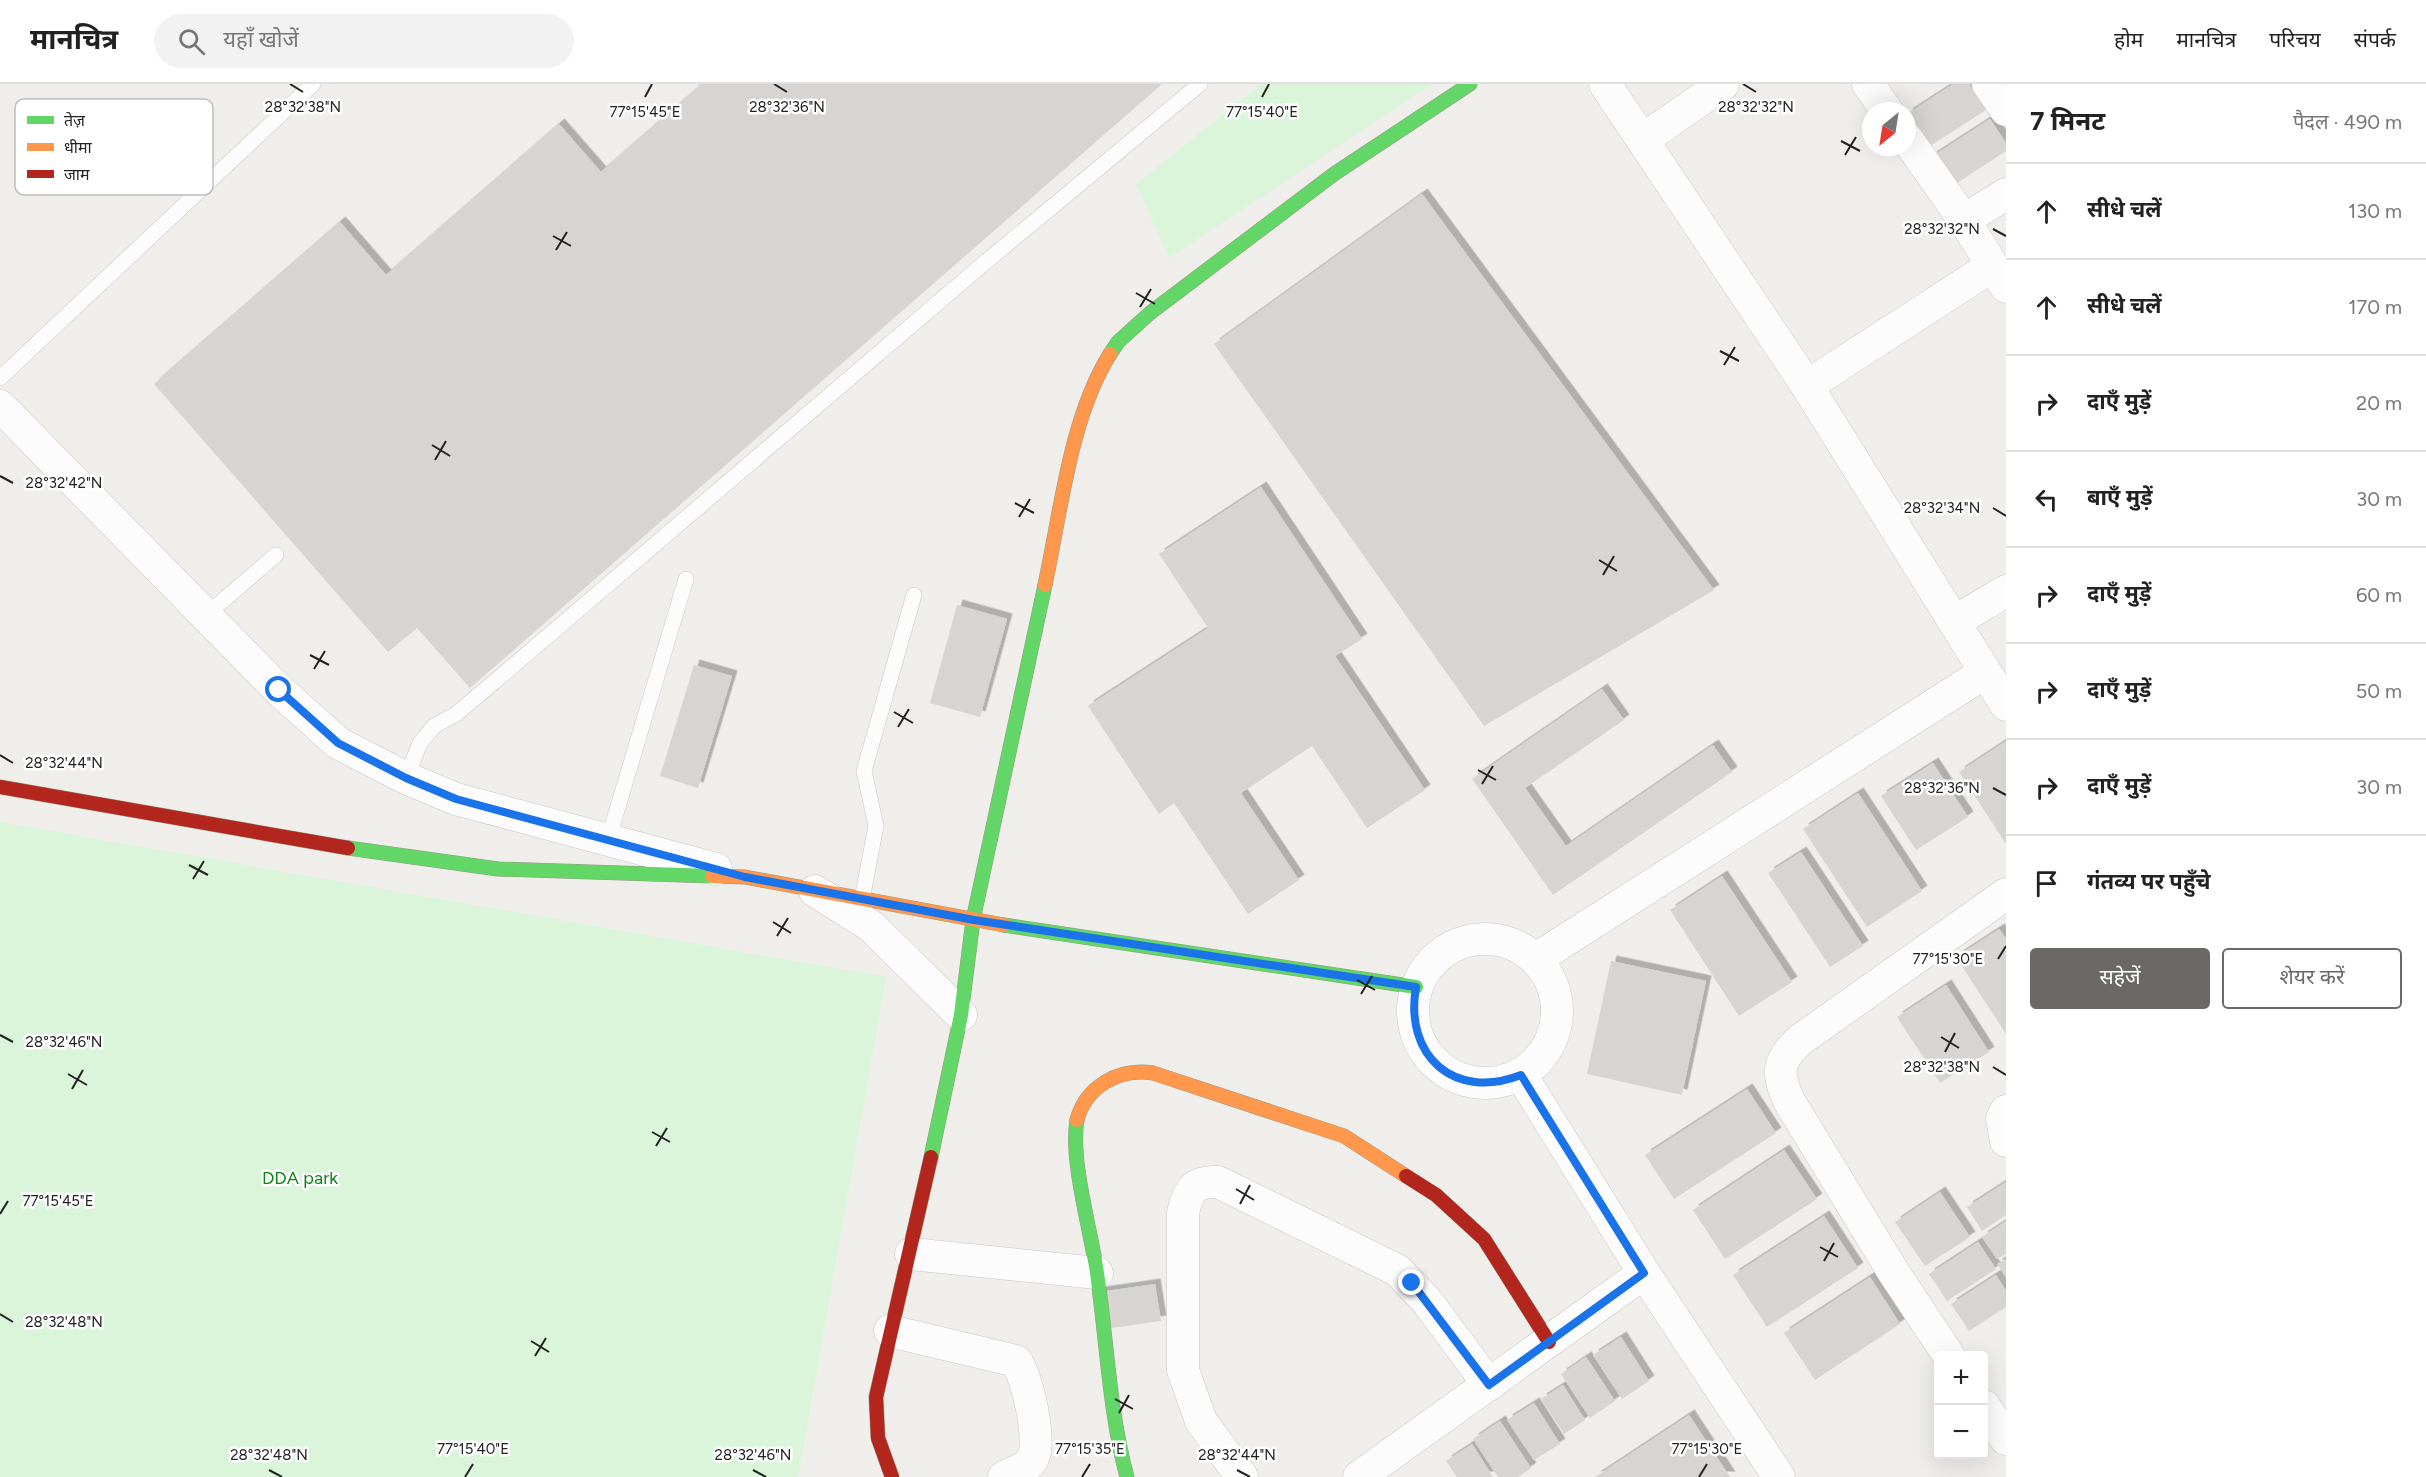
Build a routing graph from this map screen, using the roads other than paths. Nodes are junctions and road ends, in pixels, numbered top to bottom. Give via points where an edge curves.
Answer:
1 (313, 84) edge
2 (1200, 84) edge
3 (1470, 84) edge
4 (1605, 84) edge
5 (1723, 84) edge
6 (1868, 84) edge
7 (1988, 84) edge
8 (1881, 102) edge
9 (2006, 110) edge
10 (1644, 139) junction
11 (1916, 152) edge
12 (213, 178) edge
13 (2006, 194) edge
14 (195, 195) edge
15 (1964, 220) junction
16 (1999, 277) edge
17 (0, 378) edge
18 (1808, 386) junction
19 (0, 406) edge
20 (276, 555) dead end
21 (686, 579) dead end
22 (2006, 591) edge
23 (914, 595) dead end
24 (206, 615) junction
25 (1954, 622) junction
26 (1984, 673) junction
27 (2006, 705) edge
28 (406, 778) junction
29 (0, 787) edge
30 (608, 840) junction
31 (745, 877) junction
32 (815, 891) junction
33 (2006, 894) edge
34 (862, 899) junction
35 (974, 920) junction
36 (1536, 958) junction
37 (1416, 987) junction
38 (961, 1015) junction
39 (1521, 1075) junction
40 (2006, 1111) edge
41 (2006, 1141) edge
42 (911, 1254) junction
43 (1097, 1273) junction
44 (1644, 1273) junction
45 (890, 1331) junction
46 (1549, 1342) junction
47 (1946, 1351) edge
48 (1489, 1385) junction
49 (892, 1477) edge
50 (1005, 1477) edge
51 (1127, 1477) edge
52 (1242, 1477) edge
53 (1359, 1477) edge
54 (1779, 1477) edge

1 - 12 lane
2 - 28 lane via 991,257 480,695 434,726 420,743
3 - 35 street via 1334,174 1150,312 1118,342 1096,377 1079,425
4 - 10 street
5 - 10 street
6 - 8 street
7 - 9 street
10 - 18 street
11 - 15 street
13 - 15 street
14 - 17 lane
15 - 16 street
16 - 18 street
18 - 25 street
19 - 24 street
20 - 24 lane
21 - 30 lane
22 - 25 street
23 - 34 lane via 864,771 876,826
24 - 28 street via 279,690 338,743
25 - 26 street
26 - 27 street
26 - 36 street
28 - 30 street via 456,799
29 - 31 street via 336,846 498,869
30 - 31 street
31 - 32 street
32 - 34 street
32 - 38 street via 871,926
33 - 47 street via 1800,1040 1786,1052 1781,1065 1781,1084 1789,1101
34 - 35 street
35 - 37 street
35 - 38 street
36 - 37 street via 1499,939 1458,943 1440,953
36 - 39 street via 1550,976 1557,995 1558,1017 1543,1056
37 - 39 street via 1412,1010 1416,1032 1425,1053 1442,1069 1462,1080 1484,1084
38 - 42 street
39 - 44 street
40 - 41 street via 2002,1119
42 - 43 street
42 - 45 street
43 - 46 street via 1075,1146 1075,1125 1082,1106 1102,1084 1117,1074 1140,1070 1344,1136 1436,1195 1484,1239
43 - 51 street via 1119,1447
44 - 46 street
44 - 54 street
45 - 49 street via 876,1397 876,1422
45 - 50 street via 1016,1361 1026,1380 1037,1446 1024,1468
46 - 48 street
48 - 52 street via 1426,1300 1396,1270 1218,1182 1203,1182 1193,1189 1183,1213 1183,1370 1201,1421
48 - 53 street

